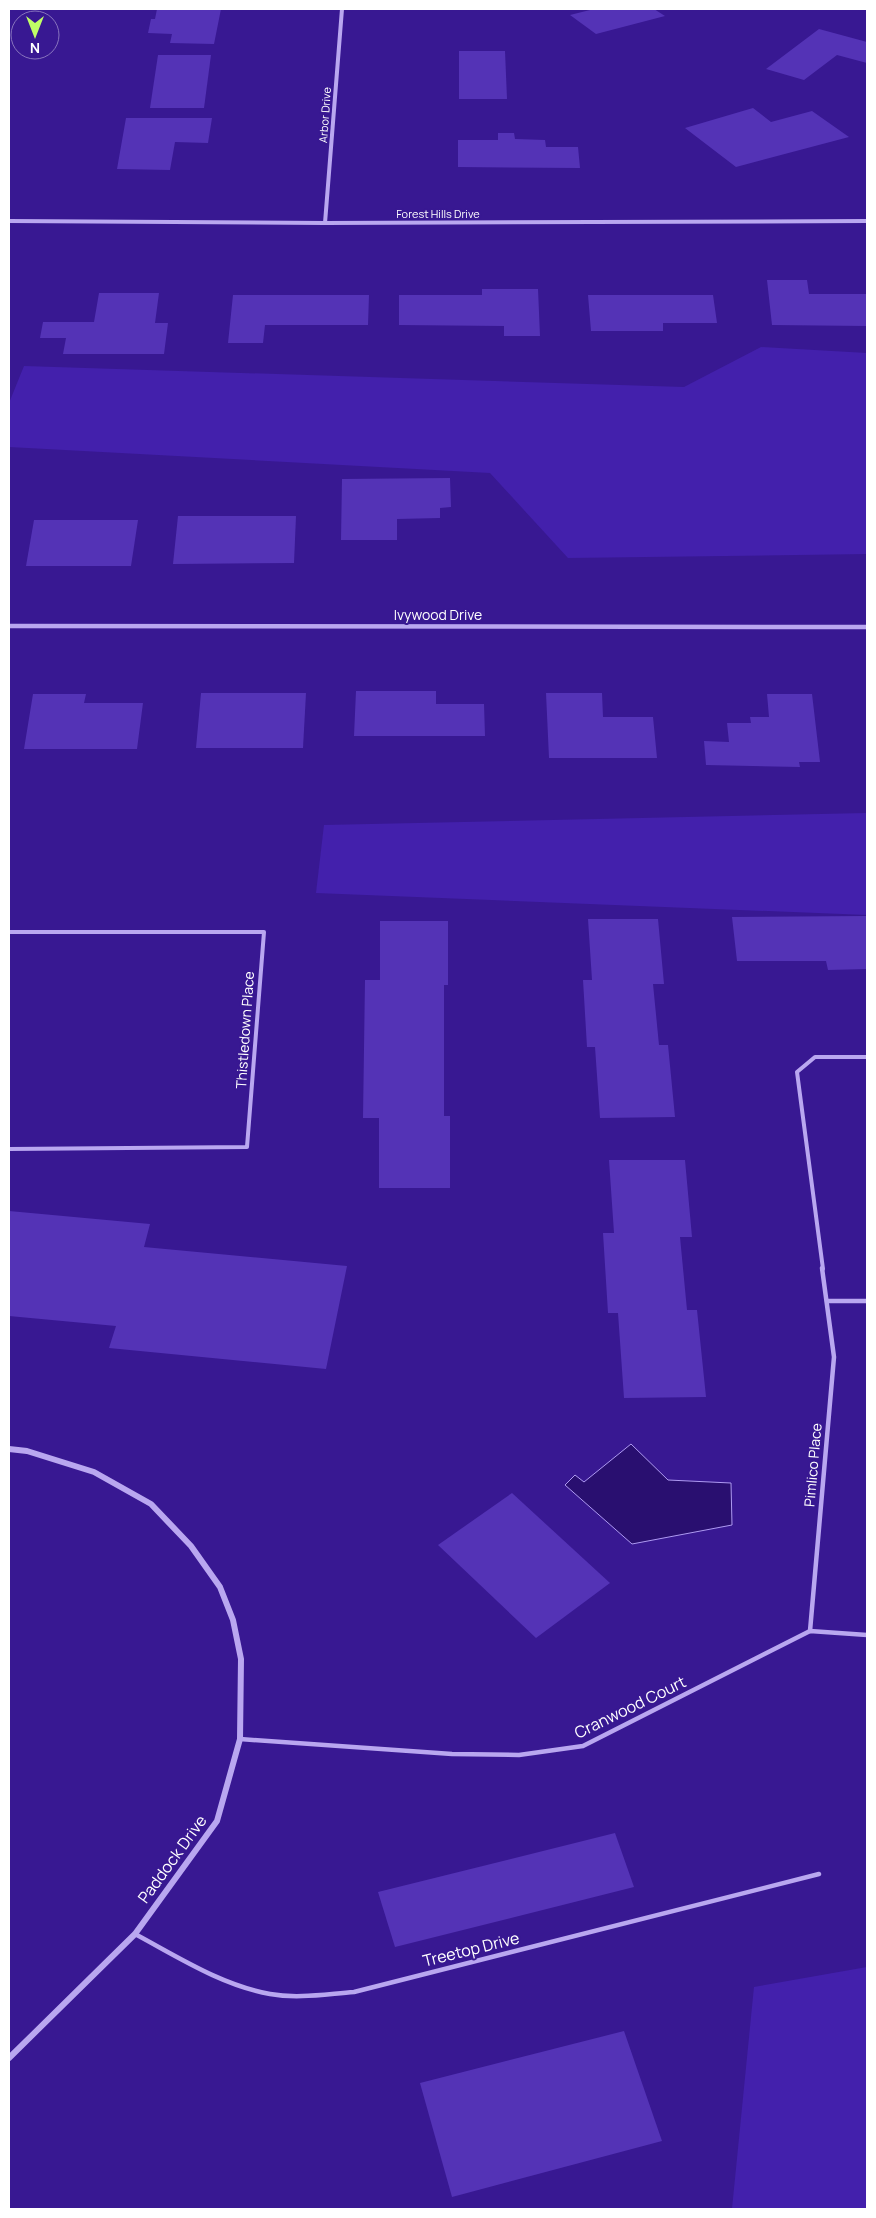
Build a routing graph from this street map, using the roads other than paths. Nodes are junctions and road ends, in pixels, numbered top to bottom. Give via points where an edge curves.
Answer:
1 (342, 9) edge
2 (867, 220) edge
3 (9, 221) edge
4 (325, 223) junction
5 (9, 626) edge
6 (867, 627) edge
7 (9, 932) edge
8 (867, 1057) edge
9 (9, 1149) edge
10 (827, 1301) junction
11 (867, 1301) edge
12 (9, 1449) edge
13 (810, 1631) junction
14 (867, 1635) edge
15 (240, 1739) junction
16 (819, 1874) dead end
17 (135, 1934) junction
18 (9, 2058) edge

1 - 4 street, Arbor Drive
2 - 4 street, Forest Hills Drive
3 - 4 street, Forest Hills Drive
5 - 6 street, Ivywood Drive
7 - 9 lane, Thistledown Place via 264,932 247,1147
8 - 10 lane, Pimlico Place via 815,1057 797,1072
10 - 11 lane
10 - 13 lane, Pimlico Place via 834,1357
12 - 15 street, Paddock Drive via 94,1472 150,1504 191,1546 220,1587 233,1620 241,1659
13 - 14 lane
13 - 15 lane, Cranwood Court via 583,1746 519,1755 452,1754
15 - 17 street, Paddock Drive via 217,1822
16 - 17 lane, Treetop Drive via 354,1992 291,1996 246,1988 197,1967
17 - 18 street, Paddock Drive

